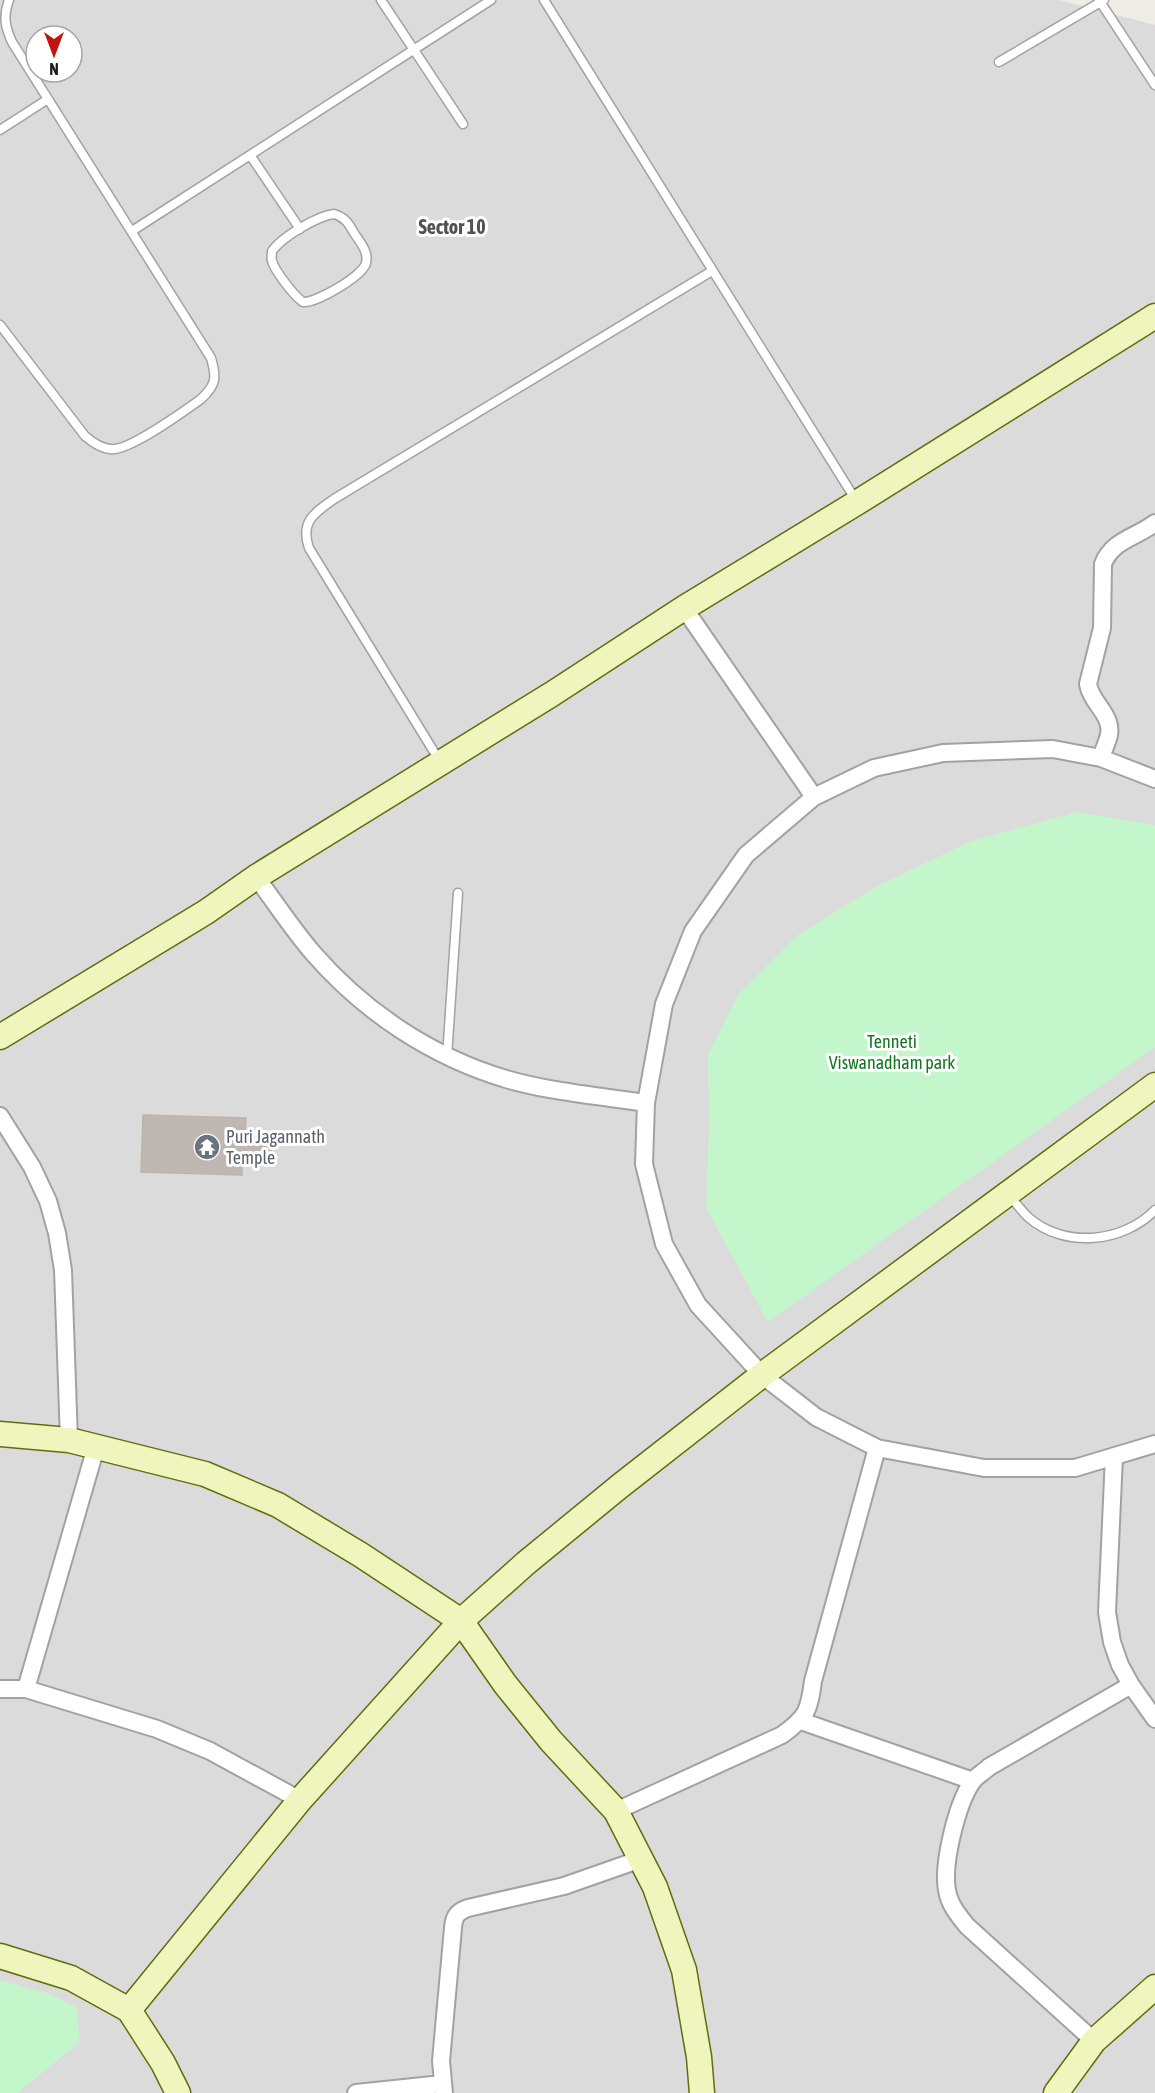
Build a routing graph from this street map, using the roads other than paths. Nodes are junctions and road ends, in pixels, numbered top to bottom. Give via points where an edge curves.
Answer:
1 (9, 0) edge
2 (381, 0) edge
3 (491, 0) edge
4 (544, 0) edge
5 (1101, 1) edge
6 (414, 50) junction
7 (999, 62) dead end
8 (1155, 86) edge
9 (48, 99) junction
10 (463, 124) dead end
11 (0, 130) edge
12 (250, 155) junction
13 (300, 229) junction
14 (132, 231) junction
15 (712, 272) junction
16 (1154, 320) edge
17 (0, 325) edge
18 (858, 502) junction
19 (1155, 523) edge
20 (684, 608) junction
21 (1101, 758) junction
22 (441, 763) junction
23 (1155, 779) edge
24 (814, 797) junction
25 (256, 877) junction
26 (458, 893) dead end
27 (2, 1033) edge
28 (447, 1058) junction
29 (1155, 1085) edge
30 (646, 1103) junction
31 (0, 1116) edge
32 (1008, 1195) junction
33 (1155, 1210) edge
34 (762, 1375) junction
35 (0, 1434) edge
36 (69, 1440) junction
37 (1155, 1444) edge
38 (96, 1447) junction
39 (877, 1448) junction
40 (1114, 1455) junction
41 (460, 1622) junction
42 (1131, 1685) junction
43 (0, 1689) edge
44 (26, 1689) junction
45 (1155, 1719) edge
46 (801, 1721) junction
47 (973, 1781) junction
48 (300, 1800) junction
49 (616, 1811) junction
50 (641, 1859) junction
51 (0, 1956) edge
52 (1155, 1987) edge
53 (129, 2010) junction
54 (1094, 2041) junction
55 (443, 2089) edge
56 (178, 2093) edge
57 (356, 2093) edge
58 (702, 2093) edge
59 (1056, 2093) edge

1 - 9 lane via 5,28
2 - 6 lane
3 - 6 lane
4 - 15 lane
5 - 7 lane
5 - 8 lane
6 - 10 lane
6 - 12 lane
9 - 11 lane
9 - 14 lane
12 - 13 lane
12 - 14 lane
13 - 13 lane via 327,215 341,216 366,250 366,265 315,300 303,302 275,267 271,255
14 - 17 lane via 211,358 215,379 201,399 128,446 112,450 97,445 85,436
15 - 18 lane
15 - 22 lane via 334,500 310,519 305,529 309,548
16 - 18 street
18 - 20 street
19 - 21 street via 1117,544 1103,564 1102,628 1088,684 1109,724
20 - 22 street
20 - 24 street
21 - 23 street
21 - 24 street via 1053,749 943,753 874,768
22 - 25 street
24 - 30 street via 746,855 693,931 664,1004
25 - 27 street via 206,912
25 - 28 street via 314,954 349,989 394,1026
26 - 28 lane
28 - 30 street via 507,1079
29 - 32 street
30 - 34 street via 644,1164 664,1244 698,1305
31 - 36 street via 32,1167 57,1233 63,1270
32 - 33 lane via 1029,1218 1071,1237 1097,1239 1121,1233
32 - 34 street
34 - 39 street via 816,1417
34 - 41 street via 620,1486
35 - 36 street
36 - 38 street
37 - 40 street
38 - 41 street via 205,1474 278,1505
38 - 44 street
39 - 40 street via 984,1468 1075,1468
39 - 46 street via 810,1703
40 - 42 street via 1107,1612 1112,1642
41 - 48 street
41 - 49 street via 550,1741
42 - 45 street
42 - 47 street via 989,1767
43 - 44 street
44 - 48 street via 210,1751
46 - 47 street
46 - 49 street via 782,1735
47 - 54 street via 964,1797 946,1864 946,1890 953,1910
48 - 53 street
49 - 50 street
50 - 55 street via 564,1886 458,1912 454,1918 441,2061
50 - 58 street via 656,1887 684,1970
51 - 53 street via 71,1978
52 - 54 street
53 - 56 street
54 - 59 street
55 - 57 street

